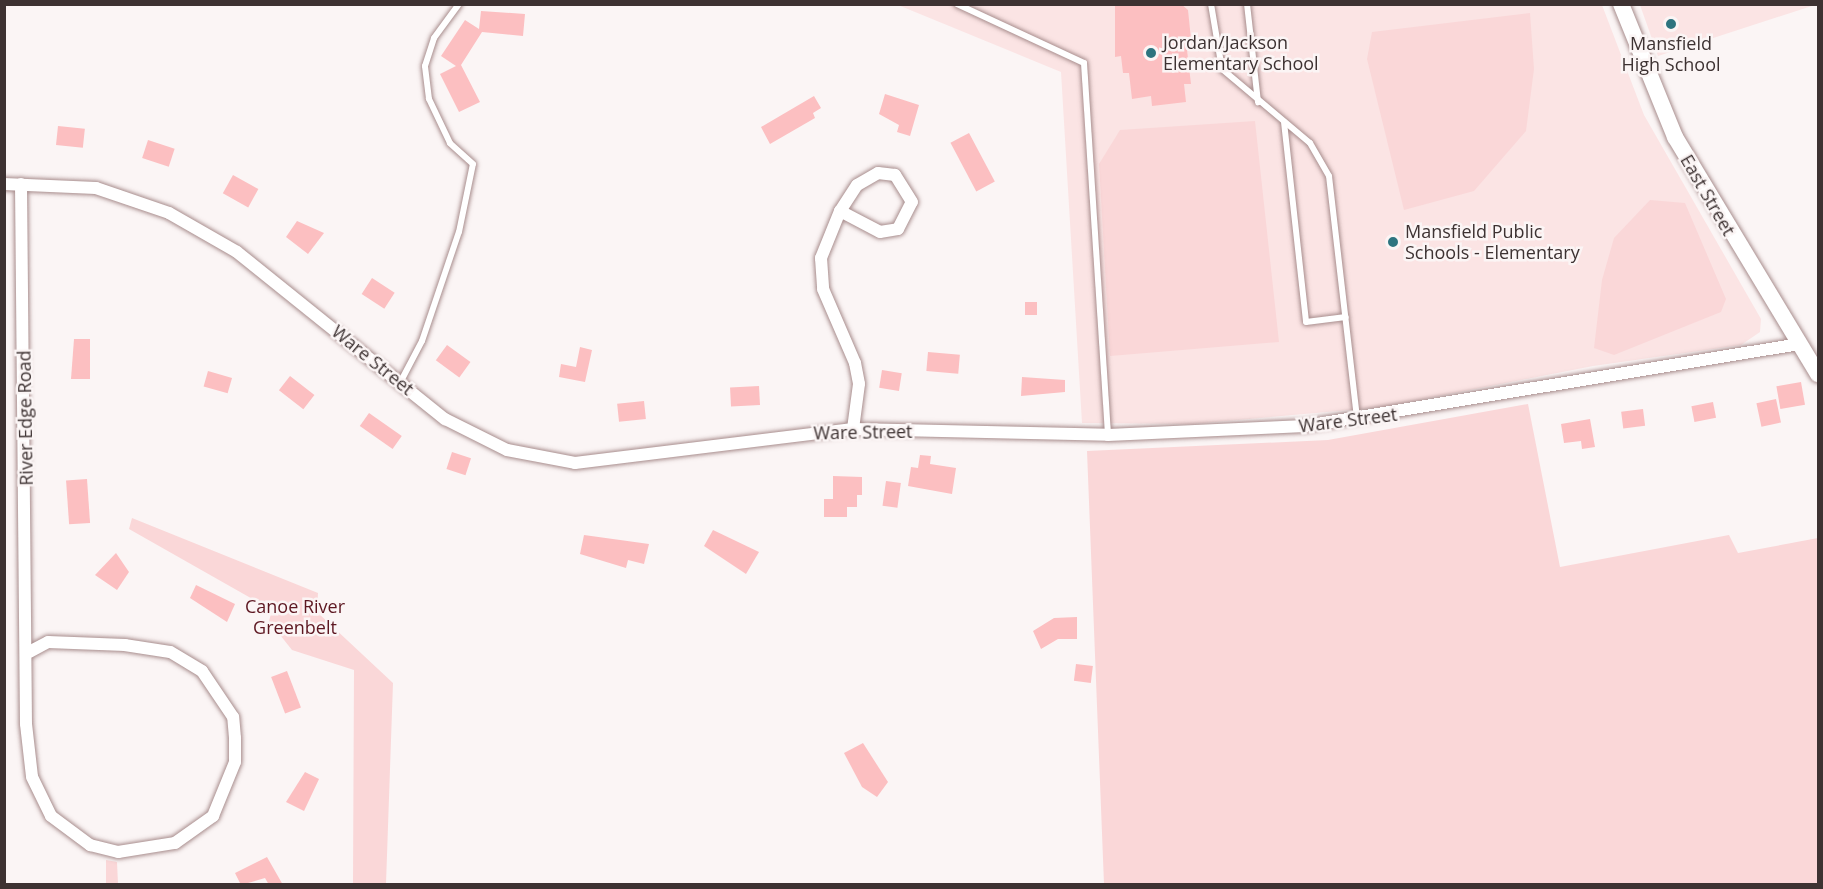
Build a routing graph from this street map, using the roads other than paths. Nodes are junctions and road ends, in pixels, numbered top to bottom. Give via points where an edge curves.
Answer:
1 (459, 4) edge
2 (957, 4) edge
3 (1211, 4) edge
4 (1247, 4) edge
5 (1621, 4) edge
6 (1258, 102) junction
7 (1284, 122) junction
8 (4, 184) edge
9 (21, 184) junction
10 (840, 211) junction
11 (1346, 317) junction
12 (1799, 344) junction
13 (1818, 374) edge
14 (401, 381) junction
15 (1357, 421) junction
16 (853, 429) junction
17 (1108, 435) junction
18 (29, 652) junction

1 - 14 lane via 434,38 425,66 429,99 450,143 473,164 455,243 422,341
2 - 17 lane via 1084,63
3 - 6 lane via 1222,69
4 - 6 lane
5 - 12 main road, East Street via 1675,136
6 - 7 lane
7 - 11 lane via 1310,143 1329,176
7 - 11 lane via 1306,322
8 - 9 street, Ware Street
9 - 14 street, Ware Street via 96,188 169,213 237,252
9 - 18 street, River Edge Road
10 - 10 street via 857,185 878,173 895,175 912,202 898,229 889,231 880,232
10 - 16 street via 821,258 823,289 855,363 859,384
11 - 15 lane
12 - 13 main road, East Street
12 - 15 street, Ware Street
14 - 16 street, Ware Street via 445,419 476,436 507,450 575,463
15 - 17 street, Ware Street
16 - 17 street, Ware Street
18 - 18 street, River Edge Road via 26,724 32,777 51,816 90,844 118,852 175,843 213,816 235,762 235,738 233,717 202,671 170,652 125,645 48,642

